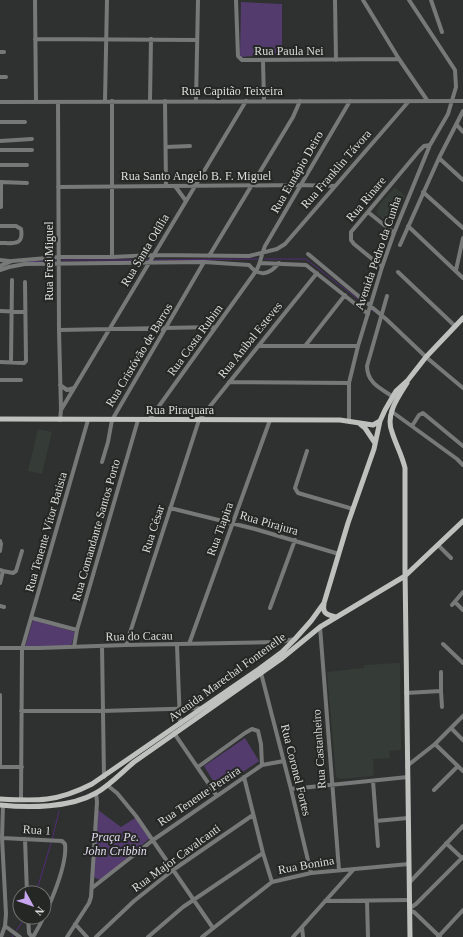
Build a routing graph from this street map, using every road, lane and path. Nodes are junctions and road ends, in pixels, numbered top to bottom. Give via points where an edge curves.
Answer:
1 (35, 0) edge
2 (107, 0) edge
3 (198, 0) edge
4 (236, 0) edge
5 (336, 0) edge
6 (364, 0) edge
7 (409, 0) edge
8 (431, 0) edge
9 (442, 32) dead end
10 (35, 39) junction
11 (107, 39) junction
12 (151, 39) junction
13 (196, 40) junction
14 (400, 59) junction
15 (336, 60) junction
16 (263, 61) junction
17 (0, 77) edge
18 (6, 77) dead end
19 (264, 100) junction
20 (427, 100) junction
21 (105, 101) junction
22 (112, 101) junction
23 (150, 101) junction
24 (165, 101) junction
25 (196, 101) junction
26 (246, 101) junction
27 (300, 101) junction
28 (350, 101) junction
29 (409, 101) junction
30 (455, 101) junction
31 (462, 101) edge
32 (0, 102) edge
33 (36, 102) junction
34 (58, 102) junction
35 (463, 111) edge
36 (0, 122) edge
37 (26, 122) dead end
38 (457, 126) junction
39 (463, 132) edge
40 (32, 140) dead end
41 (0, 141) edge
42 (430, 145) junction
43 (190, 146) dead end
44 (166, 147) junction
45 (0, 150) edge
46 (32, 150) dead end
47 (439, 158) junction
48 (0, 165) edge
49 (27, 165) dead end
50 (463, 180) edge
51 (0, 182) edge
52 (27, 182) dead end
53 (196, 185) junction
54 (300, 185) junction
55 (166, 186) junction
56 (175, 186) junction
57 (252, 186) junction
58 (335, 186) junction
59 (58, 187) junction
60 (113, 187) junction
61 (423, 192) junction
62 (186, 201) junction
63 (1, 207) dead end
64 (368, 212) junction
65 (0, 226) edge
66 (408, 226) junction
67 (463, 228) edge
68 (394, 233) junction
69 (463, 238) edge
70 (0, 243) edge
71 (400, 245) dead end
72 (308, 254) dead end
73 (209, 256) junction
74 (112, 257) junction
75 (249, 257) junction
76 (151, 259) junction
77 (261, 259) junction
78 (0, 260) edge
79 (59, 260) junction
80 (12, 261) junction
81 (204, 262) junction
82 (279, 263) junction
83 (249, 264) junction
84 (0, 266) edge
85 (382, 267) junction
86 (0, 270) edge
87 (456, 270) junction
88 (256, 271) junction
89 (398, 272) dead end
90 (317, 273) junction
91 (463, 278) edge
92 (12, 280) dead end
93 (25, 282) dead end
94 (344, 296) junction
95 (387, 296) dead end
96 (371, 306) junction
97 (0, 311) edge
98 (11, 311) junction
99 (25, 312) junction
100 (368, 314) junction
101 (380, 314) junction
102 (463, 318) edge
103 (455, 326) junction
104 (216, 327) junction
105 (166, 328) junction
106 (109, 329) junction
107 (59, 330) junction
108 (259, 346) junction
109 (305, 346) junction
110 (358, 346) junction
111 (426, 357) junction
112 (0, 362) edge
113 (11, 362) junction
114 (0, 380) edge
115 (21, 380) dead end
116 (408, 380) junction
117 (229, 382) junction
118 (349, 383) junction
119 (60, 385) junction
120 (74, 388) junction
121 (463, 388) edge
122 (392, 396) junction
123 (61, 410) junction
124 (391, 414) junction
125 (0, 420) edge
126 (60, 420) junction
127 (88, 420) junction
128 (112, 420) junction
129 (138, 420) junction
130 (149, 420) junction
131 (199, 420) junction
132 (270, 420) junction
133 (381, 420) junction
134 (349, 421) junction
135 (359, 423) junction
136 (412, 426) junction
137 (375, 443) junction
138 (463, 446) edge
139 (307, 452) dead end
140 (102, 462) dead end
141 (463, 466) edge
142 (170, 508) junction
143 (353, 509) junction
144 (463, 521) edge
145 (233, 523) junction
146 (295, 540) junction
147 (0, 541) edge
148 (438, 545) junction
149 (0, 551) edge
150 (22, 551) dead end
151 (339, 554) junction
152 (451, 558) dead end
153 (405, 563) junction
154 (416, 568) junction
155 (2, 570) edge
156 (405, 576) junction
157 (0, 583) edge
158 (462, 594) edge
159 (324, 603) junction
160 (270, 608) dead end
161 (463, 610) edge
162 (336, 617) junction
163 (32, 618) junction
164 (314, 618) junction
165 (320, 627) junction
166 (77, 630) junction
167 (296, 639) junction
168 (279, 642) junction
169 (189, 644) junction
170 (443, 644) dead end
171 (126, 645) junction
172 (177, 645) junction
173 (102, 646) junction
174 (74, 647) junction
175 (0, 648) edge
176 (22, 649) junction
177 (282, 652) junction
178 (463, 663) edge
179 (441, 672) dead end
180 (261, 673) junction
181 (441, 691) junction
182 (406, 693) junction
183 (0, 695) edge
184 (442, 707) dead end
185 (204, 708) junction
186 (180, 709) junction
187 (21, 711) junction
188 (102, 711) junction
189 (463, 716) edge
190 (180, 724) junction
191 (451, 728) junction
192 (174, 733) junction
193 (463, 740) edge
194 (435, 744) junction
195 (284, 761) junction
196 (0, 765) edge
197 (262, 765) junction
198 (407, 766) junction
199 (458, 766) junction
200 (22, 767) junction
201 (198, 767) junction
202 (463, 771) edge
203 (104, 777) junction
204 (244, 777) junction
205 (408, 777) junction
206 (373, 781) junction
207 (107, 785) junction
208 (332, 785) junction
209 (292, 789) junction
210 (434, 790) dead end
211 (77, 792) junction
212 (96, 793) junction
213 (217, 796) junction
214 (0, 799) edge
215 (21, 800) junction
216 (1, 805) edge
217 (253, 815) junction
218 (408, 818) junction
219 (376, 820) junction
220 (463, 826) edge
221 (2, 838) junction
222 (24, 839) junction
223 (153, 840) junction
224 (446, 843) junction
225 (378, 846) dead end
226 (263, 853) junction
227 (463, 857) edge
228 (409, 864) junction
229 (354, 869) junction
230 (173, 870) junction
231 (339, 870) junction
232 (311, 873) junction
233 (272, 882) junction
234 (410, 883) junction
235 (27, 885) edge
236 (92, 888) junction
237 (193, 900) junction
238 (410, 900) junction
239 (325, 901) junction
240 (367, 902) junction
241 (410, 909) junction
242 (463, 910) edge
243 (75, 924) junction
244 (28, 925) edge
245 (5, 926) junction
246 (302, 927) junction
247 (213, 928) junction
248 (19, 936) edge
249 (1, 937) edge
250 (33, 937) edge
251 (67, 937) edge
252 (87, 937) edge
253 (96, 937) edge
254 (148, 937) edge
255 (202, 937) edge
256 (293, 937) edge
257 (303, 937) edge
258 (368, 937) edge
259 (410, 937) edge
260 (439, 937) edge

1 - 10 street
2 - 11 street
3 - 13 street
4 - 16 street, Rua Paula Nei via 238,58 245,61
5 - 15 street
6 - 14 street
7 - 30 street, Avenida Pedro da Cunha via 455,70
8 - 9 street
10 - 11 street
10 - 33 street
11 - 12 street
11 - 21 street
12 - 13 street
12 - 23 street
13 - 25 street
14 - 15 street, Rua Paula Nei
14 - 20 street
15 - 16 street, Rua Paula Nei
16 - 19 street
17 - 18 street
19 - 26 street, Rua Capitão Teixeira
19 - 27 street, Rua Capitão Teixeira
20 - 29 street, Rua Capitão Teixeira
20 - 30 street, Rua Capitão Teixeira
21 - 22 street, Rua Capitão Teixeira
21 - 34 street, Rua Capitão Teixeira
22 - 23 street, Rua Capitão Teixeira
22 - 60 street
23 - 24 street, Rua Capitão Teixeira
24 - 25 street, Rua Capitão Teixeira
24 - 44 street
25 - 26 street, Rua Capitão Teixeira
26 - 53 street, Rua Santa Odília
27 - 28 street, Rua Capitão Teixeira
27 - 57 street
28 - 29 street, Rua Capitão Teixeira
28 - 54 street, Rua Eunápio Deiro
29 - 58 street, Rua Franklin Távora
30 - 31 street, Rua Capitão Teixeira
30 - 42 street, Avenida Pedro da Cunha
32 - 33 street, Rua Capitão Teixeira
33 - 34 street, Rua Capitão Teixeira
34 - 59 street, Rua Frei Miguel
35 - 38 street
36 - 37 street
38 - 39 street
38 - 47 street
40 - 41 street
42 - 64 street, Rua Rinare via 419,151
42 - 68 street, Avenida Pedro da Cunha
43 - 44 street
44 - 55 street
45 - 46 street
47 - 50 street
47 - 61 street
48 - 49 street
51 - 52 street
51 - 63 street
53 - 56 street, Rua Santo Angelo B. F. Miguel
53 - 57 street, Rua Santo Angelo B. F. Miguel
53 - 62 street, Rua Santa Odília
54 - 57 street, Rua Santo Angelo B. F. Miguel
54 - 58 street, Rua Santo Angelo B. F. Miguel
54 - 77 street, Rua Eunápio Deiro
55 - 56 street, Rua Santo Angelo B. F. Miguel
55 - 60 street, Rua Santo Angelo B. F. Miguel
56 - 62 street
57 - 73 street
58 - 77 street, Rua Franklin Távora via 286,244
59 - 60 street, Rua Santo Angelo B. F. Miguel
59 - 79 street, Rua Frei Miguel
60 - 74 street
61 - 66 street
61 - 67 street
62 - 76 street, Rua Santa Odília
64 - 68 street
64 - 85 street, Rua Rinare via 351,232 351,240
65 - 70 street via 18,226 22,234 17,243
66 - 71 street
66 - 87 street
68 - 85 street, Avenida Pedro da Cunha
69 - 87 street
72 - 96 street
73 - 75 street
73 - 76 street
74 - 76 street
74 - 79 street
75 - 77 street
75 - 83 street
76 - 79 street
76 - 81 street
76 - 106 street, Rua Santa Odília
77 - 82 street
77 - 88 street, Rua Eunápio Deiro
78 - 80 street
79 - 80 street
79 - 86 street
79 - 107 street, Rua Frei Miguel
80 - 84 street
81 - 83 street
81 - 105 street, Rua Cristóvão de Barros
82 - 88 street via 271,272
82 - 90 street via 306,264
83 - 88 street
85 - 96 street, Avenida Pedro da Cunha
87 - 91 street
88 - 104 street, Rua Costa Rubim
89 - 103 street
90 - 94 street
90 - 108 street, Rua Anibal Esteves
92 - 98 street
93 - 99 street
94 - 100 street
94 - 109 street
95 - 101 street
96 - 100 street, Avenida Pedro da Cunha
96 - 101 street
97 - 98 street
98 - 99 street
98 - 113 street
99 - 113 street via 26,359 25,362
100 - 110 street, Avenida Pedro da Cunha
101 - 111 street
101 - 122 street via 367,373 372,382
102 - 103 main road
103 - 111 main road
104 - 105 street
104 - 130 street, Rua Costa Rubim
105 - 106 street
105 - 128 street, Rua Cristóvão de Barros
106 - 107 street
106 - 120 street, Rua Santa Odília
107 - 119 street, Rua Frei Miguel
108 - 109 street
108 - 117 street, Rua Anibal Esteves
109 - 110 street
110 - 118 street, Avenida Pedro da Cunha
111 - 116 main road
111 - 121 street
112 - 113 street
114 - 115 street
116 - 122 main road, Avenida Marechal Fontenelle
116 - 124 main road
117 - 118 street
117 - 131 street, Rua Anibal Esteves
118 - 134 street, Avenida Pedro da Cunha
119 - 120 street via 67,390
119 - 123 street, Rua Frei Miguel
120 - 123 street, Rua Santa Odília
122 - 133 main road, Avenida Marechal Fontenelle
123 - 126 street, Rua Frei Miguel
124 - 136 street
124 - 153 main road via 392,432 405,468
125 - 126 main road, Rua Piraquara
126 - 127 main road, Rua Piraquara
127 - 128 main road, Rua Piraquara
127 - 163 street, Rua Tenente Vítor Batista
128 - 129 main road, Rua Piraquara
128 - 140 street, Rua Cristóvão de Barros
129 - 130 main road, Rua Piraquara
129 - 166 street, Rua Comandante Santos Porto
130 - 131 main road, Rua Piraquara
131 - 132 main road, Rua Piraquara
131 - 142 street, Rua César
132 - 134 main road, Rua Piraquara
132 - 145 street, Rua Tiapira
133 - 135 main road, Rua Piraquara via 373,426
133 - 137 main road, Avenida Marechal Fontenelle
134 - 135 main road, Rua Piraquara
135 - 137 main road
136 - 138 street via 423,413
136 - 141 street
137 - 143 main road, Avenida Marechal Fontenelle
139 - 143 street via 295,488 298,492
142 - 145 street, Rua Pirajura
142 - 171 street, Rua César
143 - 151 main road, Avenida Marechal Fontenelle
144 - 148 main road, Avenida Marechal Fontenelle
145 - 146 street, Rua Pirajura
145 - 169 street, Rua Tiapira
146 - 151 street, Rua Pirajura
146 - 160 street
147 - 149 street
148 - 152 street
148 - 154 main road, Avenida Marechal Fontenelle
150 - 155 street via 16,571 13,573
151 - 159 main road, Avenida Marechal Fontenelle
153 - 154 main road
153 - 156 main road
154 - 156 main road, Avenida Marechal Fontenelle
155 - 157 street
156 - 162 main road, Avenida Marechal Fontenelle
156 - 182 main road
158 - 161 street via 453,604
159 - 162 main road via 325,613
159 - 164 main road, Avenida Marechal Fontenelle
162 - 165 main road, Avenida Marechal Fontenelle
163 - 166 street
163 - 176 street, Rua Tenente Vítor Batista
164 - 165 main road via 320,621
164 - 167 main road, Avenida Marechal Fontenelle
165 - 180 main road, Avenida Marechal Fontenelle
165 - 208 street, Rua Castanheiro
166 - 174 street, Rua Comandante Santos Porto
167 - 168 street, Rua do Cacau
167 - 177 main road, Avenida Marechal Fontenelle
168 - 169 street, Rua do Cacau
168 - 177 street via 282,645
169 - 172 street, Rua do Cacau
170 - 178 street
171 - 172 street, Rua do Cacau
171 - 173 street, Rua do Cacau
172 - 186 street
173 - 174 street, Rua do Cacau
173 - 188 street
174 - 176 street, Rua do Cacau
175 - 176 street, Rua do Cacau
176 - 187 street, Rua Tenente Vítor Batista
177 - 185 main road, Avenida Marechal Fontenelle
179 - 181 street
180 - 192 main road, Avenida Marechal Fontenelle
180 - 195 street, Rua Coronel Fortes
181 - 182 street
181 - 184 street
182 - 198 main road
183 - 196 street
185 - 186 street
185 - 190 main road, Avenida Marechal Fontenelle
186 - 188 street
186 - 190 street
187 - 188 street
187 - 200 street, Rua Tenente Vítor Batista
188 - 203 street
189 - 191 street
190 - 203 main road, Avenida Marechal Fontenelle
191 - 193 street
191 - 194 street
192 - 201 street
192 - 207 main road, Avenida Marechal Fontenelle
194 - 198 street
194 - 199 street
195 - 197 street, Rua Tenente Pereira
195 - 209 street, Rua Coronel Fortes
196 - 200 street
197 - 201 street via 260,738 258,731 254,729 244,733
197 - 204 street, Rua Tenente Pereira
198 - 205 main road
199 - 202 street
199 - 210 street
200 - 215 street, Rua Tenente Vítor Batista
201 - 213 street
203 - 211 main road, Avenida Marechal Fontenelle
204 - 213 street, Rua Tenente Pereira
204 - 217 street
205 - 206 street
205 - 218 main road
206 - 208 street
206 - 219 street
207 - 212 main road, Avenida Marechal Fontenelle
207 - 223 street via 127,804
208 - 209 street
208 - 231 street, Rua Castanheiro
209 - 232 street, Rua Coronel Fortes
211 - 212 main road via 92,789
211 - 215 main road, Avenida Marechal Fontenelle via 51,799
212 - 216 main road, Avenida Marechal Fontenelle via 78,800 49,805
212 - 236 street
213 - 223 street, Rua Tenente Pereira
214 - 215 main road, Avenida Marechal Fontenelle
216 - 221 street
217 - 226 street
217 - 230 street, Rua Major Cavalcanti
218 - 219 street
218 - 228 main road
219 - 225 street
220 - 224 street
221 - 222 street, Rua 1
221 - 245 street
222 - 235 street
222 - 250 street, Rua 1 via 62,841 65,844 64,860 46,915
223 - 230 street
223 - 236 street, Rua Tenente Pereira
224 - 227 street
224 - 234 street
226 - 233 street
226 - 237 street
227 - 241 street
228 - 229 street, Rua Bonina
228 - 234 main road
229 - 231 street, Rua Bonina
229 - 239 street
230 - 237 street
230 - 253 street, Rua Major Cavalcanti via 134,901
231 - 232 street, Rua Bonina
232 - 233 street, Rua Bonina
233 - 247 street, Rua Bonina
234 - 238 main road
236 - 243 street via 89,903
237 - 247 street
237 - 254 street
238 - 240 street
238 - 241 main road
239 - 240 street
239 - 246 street
240 - 258 street
241 - 259 main road
241 - 260 street
242 - 260 street
243 - 251 street
243 - 252 street
244 - 250 street via 28,933
245 - 248 street
245 - 249 street
246 - 256 street
246 - 257 street
247 - 255 street, Rua Bonina

